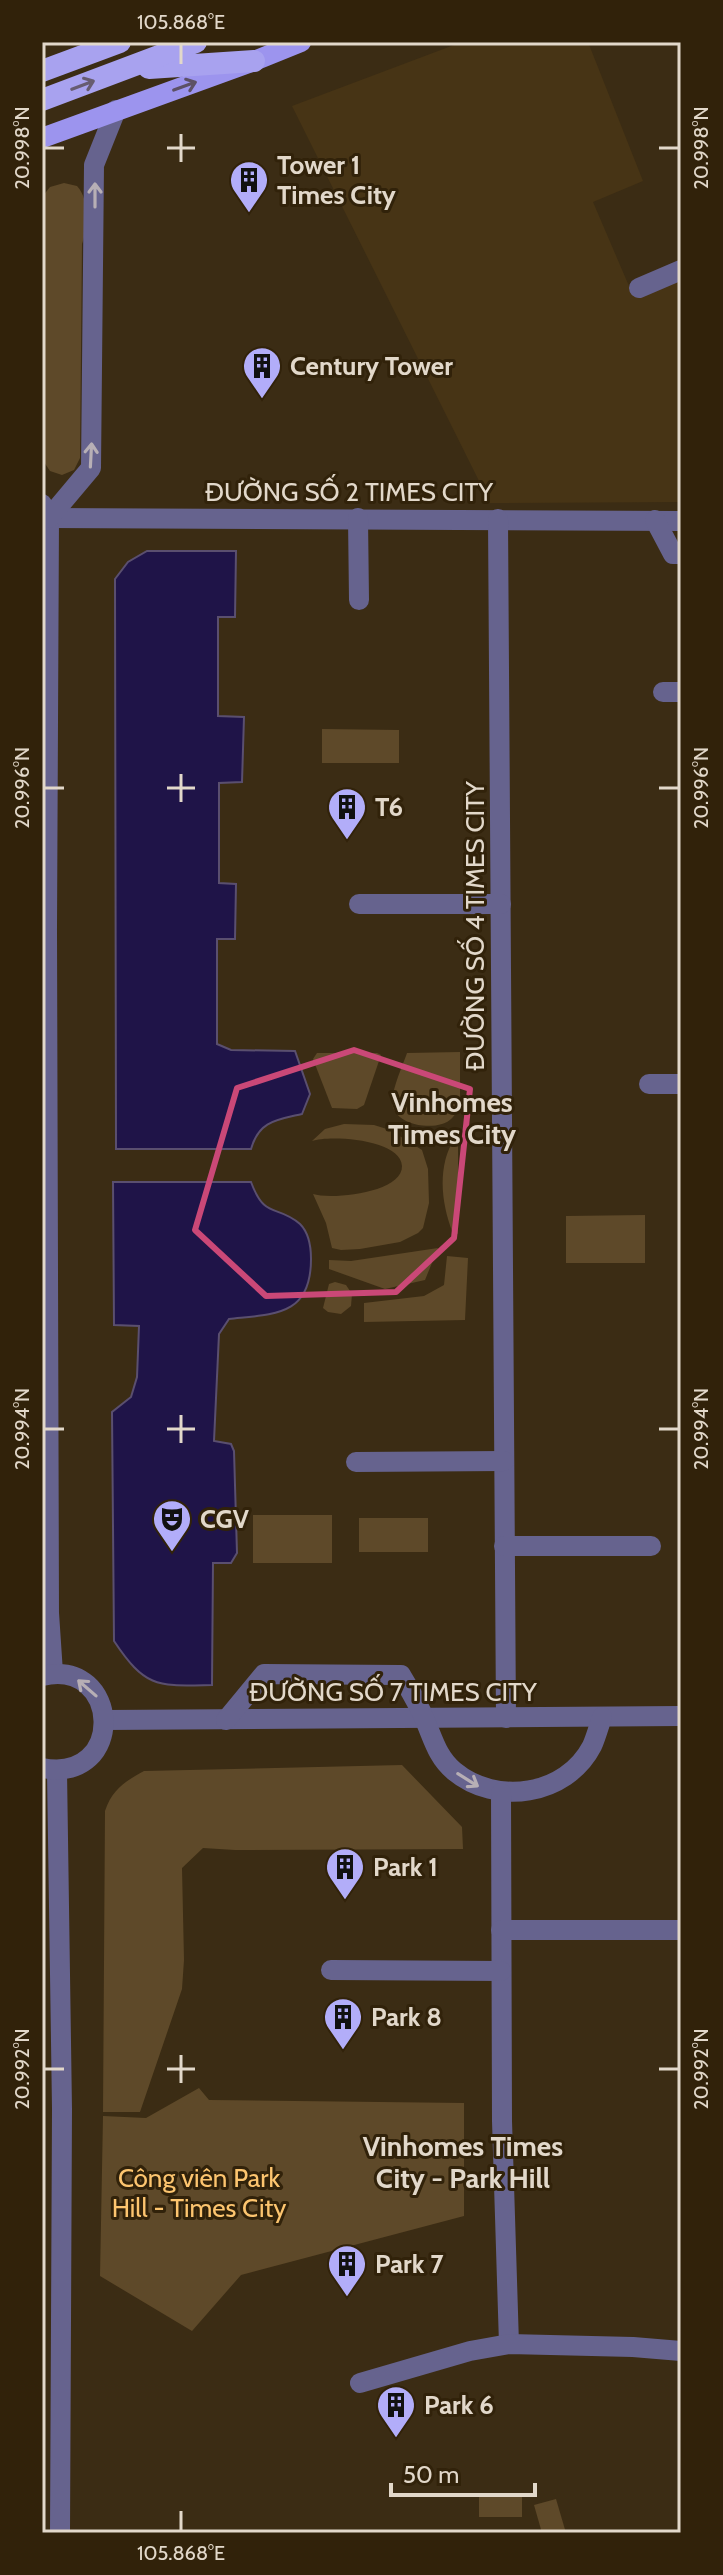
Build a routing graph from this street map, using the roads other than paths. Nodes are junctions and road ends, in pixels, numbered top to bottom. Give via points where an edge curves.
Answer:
1 (196, 42) edge
2 (301, 42) edge
3 (112, 45) edge
4 (254, 61) junction
5 (124, 69) junction
6 (42, 71) edge
7 (42, 100) edge
8 (116, 110) junction
9 (42, 138) edge
10 (681, 270) edge
11 (639, 288) dead end
12 (44, 513) edge
13 (358, 518) junction
14 (498, 519) junction
15 (655, 520) junction
16 (681, 521) edge
17 (681, 554) edge
18 (359, 600) dead end
19 (359, 904) dead end
20 (501, 904) junction
21 (649, 1084) dead end
22 (681, 1084) edge
23 (504, 1461) junction
24 (356, 1462) dead end
25 (504, 1546) junction
26 (651, 1546) dead end
27 (47, 1675) edge
28 (681, 1716) edge
29 (602, 1717) junction
30 (424, 1718) junction
31 (506, 1718) junction
32 (105, 1720) junction
33 (226, 1720) junction
34 (50, 1770) edge
35 (501, 1793) junction
36 (501, 1930) junction
37 (681, 1930) edge
38 (331, 1970) dead end
39 (501, 1971) junction
40 (52, 1977) edge
41 (509, 2344) junction
42 (681, 2351) edge
43 (360, 2383) dead end
44 (60, 2533) edge

1 - 5 highway
2 - 4 main road
3 - 6 highway
4 - 5 highway
8 -> 4 main road
7 -> 5 highway
8 - 9 main road
12 -> 8 street via 91,468 94,165
10 - 11 street
12 - 13 street, ĐƯỜNG SỐ 2 TIMES CITY
12 - 27 street
13 - 14 street, ĐƯỜNG SỐ 2 TIMES CITY
13 - 18 street
14 - 15 street, ĐƯỜNG SỐ 2 TIMES CITY
14 - 20 street, ĐƯỜNG SỐ 4 TIMES CITY
15 - 16 street, ĐƯỜNG SỐ 2 TIMES CITY
15 - 17 street via 673,554
19 - 20 street
20 - 23 street, ĐƯỜNG SỐ 4 TIMES CITY
21 - 22 street
23 - 24 street
23 - 25 street, ĐƯỜNG SỐ 4 TIMES CITY
25 - 26 street
25 - 31 street, ĐƯỜNG SỐ 4 TIMES CITY
32 -> 27 street via 95,1692 83,1682 69,1675
28 - 29 street, ĐƯỜNG SỐ 7 TIMES CITY
29 - 31 street, ĐƯỜNG SỐ 7 TIMES CITY
29 - 35 street via 592,1747 571,1773 541,1789
30 - 31 street, ĐƯỜNG SỐ 7 TIMES CITY
30 - 33 street, ĐƯỜNG SỐ 7 TIMES CITY
30 - 33 street via 401,1675 264,1674
30 -> 35 street via 434,1747 453,1770 478,1787
32 - 33 street, ĐƯỜNG SỐ 7 TIMES CITY
32 - 34 street via 92,1755 76,1767
34 - 40 street
35 - 36 street
36 - 37 street
36 - 39 street
38 - 39 street
39 - 41 street
40 - 44 street
41 - 42 street
41 - 43 street

